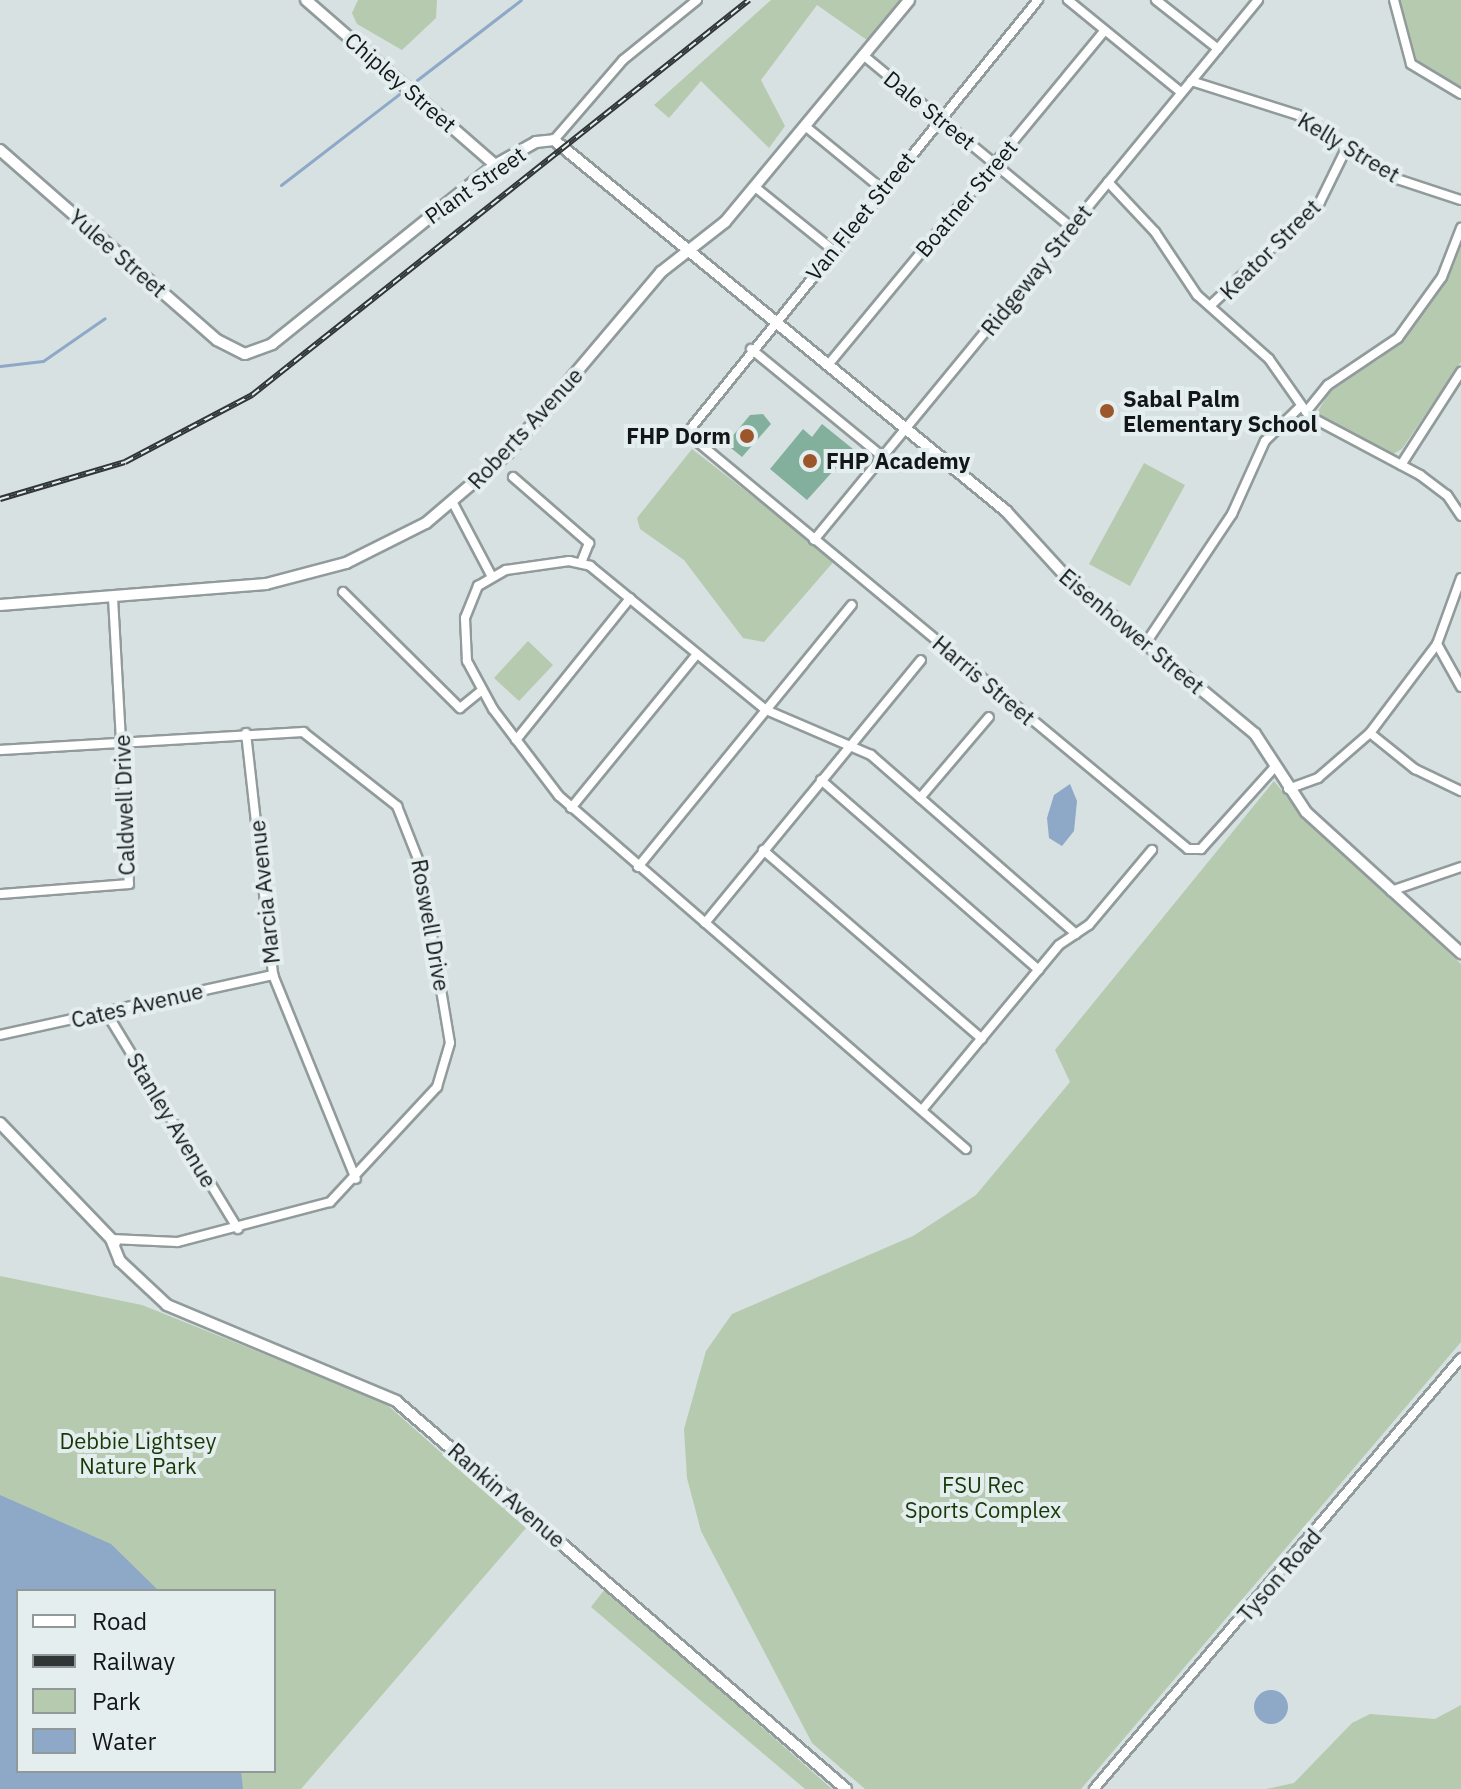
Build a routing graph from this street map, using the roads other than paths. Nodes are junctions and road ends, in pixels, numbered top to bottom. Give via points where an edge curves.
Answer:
1 (306, 0) edge
2 (697, 0) edge
3 (909, 0) edge
4 (1038, 0) edge
5 (1068, 0) edge
6 (1156, 0) edge
7 (1258, 0) edge
8 (1394, 0) edge
9 (1104, 31) junction
10 (1218, 49) junction
11 (863, 55) junction
12 (1191, 81) junction
13 (1181, 92) junction
14 (1461, 94) edge
15 (940, 118) junction
16 (805, 126) junction
17 (554, 140) junction
18 (1347, 147) junction
19 (0, 150) edge
20 (995, 163) junction
21 (495, 165) junction
22 (1108, 182) junction
23 (755, 187) junction
24 (882, 189) junction
25 (1461, 200) edge
26 (1071, 227) junction
27 (1461, 228) edge
28 (712, 235) junction
29 (688, 250) junction
30 (833, 250) junction
31 (708, 266) junction
32 (1210, 306) junction
33 (774, 321) junction
34 (751, 349) junction
35 (239, 353) joint
36 (828, 365) junction
37 (1461, 372) edge
38 (1304, 409) junction
39 (906, 428) junction
40 (687, 433) joint
41 (883, 457) junction
42 (1401, 465) junction
43 (513, 477) dead end
44 (453, 503) junction
45 (1461, 516) edge
46 (814, 540) junction
47 (581, 563) junction
48 (491, 575) junction
49 (1461, 578) edge
50 (343, 592) dead end
51 (113, 598) junction
52 (630, 598) junction
53 (0, 605) edge
54 (852, 605) dead end
55 (1146, 643) junction
56 (1437, 644) junction
57 (697, 654) junction
58 (921, 660) dead end
59 (1461, 687) edge
60 (481, 691) junction
61 (766, 710) junction
62 (989, 717) dead end
63 (246, 733) junction
64 (1370, 733) junction
65 (516, 740) junction
66 (853, 742) junction
67 (122, 743) junction
68 (0, 750) edge
69 (1274, 768) junction
70 (821, 780) junction
71 (1287, 789) junction
72 (1461, 791) edge
73 (920, 798) junction
74 (571, 808) junction
75 (763, 850) junction
76 (1152, 850) dead end
77 (638, 867) junction
78 (1461, 867) edge
79 (1391, 891) junction
80 (0, 894) edge
81 (705, 923) junction
82 (1076, 934) junction
83 (1461, 953) edge
84 (1039, 970) junction
85 (273, 975) junction
86 (106, 1012) junction
87 (0, 1035) edge
88 (982, 1039) junction
89 (922, 1110) junction
90 (0, 1123) edge
91 (966, 1149) dead end
92 (356, 1179) junction
93 (238, 1229) junction
94 (111, 1239) junction
95 (1461, 1358) edge
96 (846, 1789) edge
97 (1094, 1789) edge

1 - 21 street, Chipley Street
2 - 17 street, Plant Street via 623,60
3 - 11 street, Roberts Avenue
4 - 15 street, Van Fleet Street
5 - 9 street
6 - 10 street
7 - 10 street, Ridgeway Street
8 - 14 street via 1411,64
9 - 13 street
9 - 20 street, Boatner Street
10 - 12 street, Ridgeway Street
11 - 15 street, Dale Street
11 - 16 street, Roberts Avenue
12 - 13 street, Ridgeway Street
12 - 18 street, Kelly Street via 1298,115
13 - 22 street, Ridgeway Street
15 - 20 street, Dale Street
15 - 24 street, Van Fleet Street
16 - 23 street, Roberts Avenue
16 - 24 street
17 - 21 street, Plant Street via 536,142
17 - 29 street, Eisenhower Street
18 - 25 street, Kelly Street via 1397,179
18 - 32 street, Keator Street via 1320,202
19 - 35 street, Yulee Street
20 - 26 street, Dale Street
20 - 36 street, Boatner Street
21 - 35 street, Plant Street via 272,344
22 - 26 street, Ridgeway Street
22 - 32 street
23 - 28 street, Roberts Avenue
23 - 30 street
24 - 30 street, Van Fleet Street
26 - 39 street, Ridgeway Street
27 - 38 street via 1442,277 1398,338 1328,385
28 - 29 street, Roberts Avenue
28 - 31 street via 703,252
29 - 31 street, Eisenhower Street
29 - 44 street, Roberts Avenue via 661,272 508,453
30 - 33 street, Van Fleet Street
31 - 33 street, Eisenhower Street
32 - 38 street via 1255,343
33 - 34 street, Van Fleet Street
33 - 36 street, Eisenhower Street
34 - 40 street, Van Fleet Street
34 - 41 street
36 - 39 street, Eisenhower Street
37 - 42 street
38 - 42 street via 1330,431
38 - 55 street via 1265,441 1232,514
39 - 41 street, Ridgeway Street
39 - 55 street, Eisenhower Street via 1006,511 1069,580
40 - 46 street, Harris Street
41 - 46 street, Ridgeway Street
42 - 45 street via 1447,495
43 - 47 street via 589,543
44 - 48 street
44 - 51 street, Roberts Avenue via 395,540 316,572 251,587
46 - 69 street, Harris Street via 1188,849 1201,849
47 - 48 street via 544,563
47 - 52 street
48 - 60 street via 473,596 463,631 467,661
49 - 56 street
50 - 60 street via 460,708
51 - 53 street, Roberts Avenue
51 - 67 street, Caldwell Drive
52 - 57 street
52 - 65 street
54 - 61 street
55 - 69 street, Eisenhower Street via 1255,734
56 - 59 street
56 - 64 street
57 - 61 street
57 - 74 street
58 - 66 street
60 - 65 street
61 - 66 street
61 - 77 street
62 - 73 street
63 - 67 street, Roswell Drive
63 - 85 street, Marcia Avenue
63 - 92 street, Roswell Drive via 295,730 315,737 397,806 415,839 450,1053 437,1087
64 - 71 street via 1318,778
64 - 72 street via 1415,769
65 - 74 street
66 - 70 street
66 - 73 street
67 - 68 street, Roswell Drive
67 - 80 street, Caldwell Drive via 129,884
69 - 71 street, Eisenhower Street
70 - 75 street
70 - 84 street
71 - 79 street, Eisenhower Street
73 - 82 street
74 - 77 street
75 - 81 street
75 - 88 street
76 - 82 street
77 - 81 street
78 - 79 street
79 - 83 street, Eisenhower Street
81 - 89 street
82 - 84 street
84 - 88 street
85 - 86 street, Cates Avenue
85 - 92 street, Marcia Avenue
86 - 87 street, Cates Avenue
86 - 93 street, Stanley Avenue
88 - 89 street
89 - 91 street
90 - 94 street, Rankin Avenue
92 - 93 street, Roswell Drive via 330,1202
93 - 94 street, Roswell Drive via 158,1244
94 - 96 street, Rankin Avenue via 129,1268 167,1305 396,1401
95 - 97 street, Tyson Road

